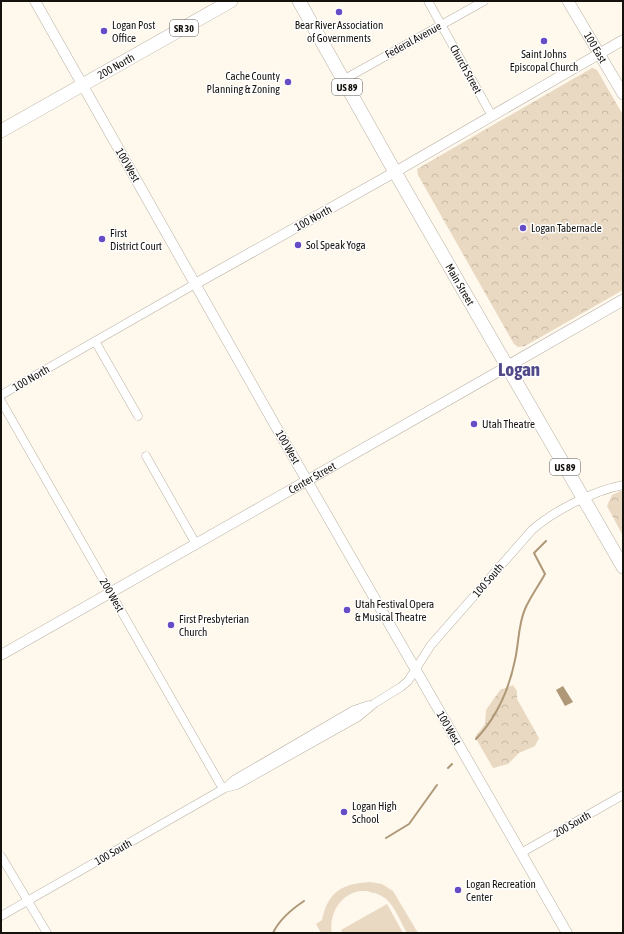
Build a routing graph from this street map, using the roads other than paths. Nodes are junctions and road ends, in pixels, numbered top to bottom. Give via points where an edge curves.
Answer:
1 (35, 1) edge
2 (231, 1) edge
3 (299, 1) edge
4 (428, 1) edge
5 (484, 1) edge
6 (568, 1) edge
7 (442, 25) junction
8 (623, 40) edge
9 (600, 53) junction
10 (343, 80) junction
11 (83, 84) junction
12 (623, 94) edge
13 (492, 116) junction
14 (1, 131) edge
15 (395, 172) junction
16 (195, 284) junction
17 (623, 300) edge
18 (95, 341) junction
19 (508, 366) junction
20 (1, 395) edge
21 (1, 401) edge
22 (138, 416) dead end
23 (146, 456) dead end
24 (308, 481) junction
25 (623, 485) edge
26 (584, 499) junction
27 (196, 544) junction
28 (623, 567) edge
29 (110, 593) junction
30 (1, 655) edge
31 (415, 668) junction
32 (224, 789) junction
33 (623, 795) edge
34 (521, 853) junction
35 (1, 856) edge
36 (27, 901) junction
37 (1, 916) edge
38 (46, 933) edge
39 (567, 933) edge

1 - 11 street, 100 West
2 - 11 highway, 200 North / SR 30
3 - 10 highway, Main Street / US 89
4 - 7 street, Church Street
5 - 7 street, Federal Avenue
6 - 9 main road, 100 East
7 - 10 street, Federal Avenue
7 - 13 street, Church Street
8 - 9 street, 100 North
9 - 12 main road, 100 East
9 - 13 street, 100 North
10 - 15 highway, Main Street / US 89
11 - 14 highway, 200 North / SR 30
11 - 16 street, 100 West
13 - 15 street, 100 North
15 - 16 street, 100 North
15 - 19 highway, Main Street / US 89
16 - 18 street, 100 North
16 - 24 street, 100 West
17 - 19 main road, Center Street
18 - 20 street, 100 North
18 - 22 street
19 - 24 street, Center Street
19 - 26 highway, Main Street / US 89
21 - 29 street, 200 West
23 - 27 street
24 - 27 street, Center Street
24 - 31 street, 100 West
25 - 26 street, 100 South
26 - 28 highway, Main Street / US 89
26 - 31 street, 100 South via 569,505 532,530 431,645
27 - 29 street, Center Street
29 - 30 street, Center Street
29 - 32 street, 200 West
31 - 32 street, 100 South via 408,681 401,687 375,703 354,710 234,780
31 - 34 street, 100 West
32 - 36 street, 100 South
33 - 34 street, 200 South
34 - 39 street, 100 West
35 - 36 street
36 - 37 street, 100 South
36 - 38 street

